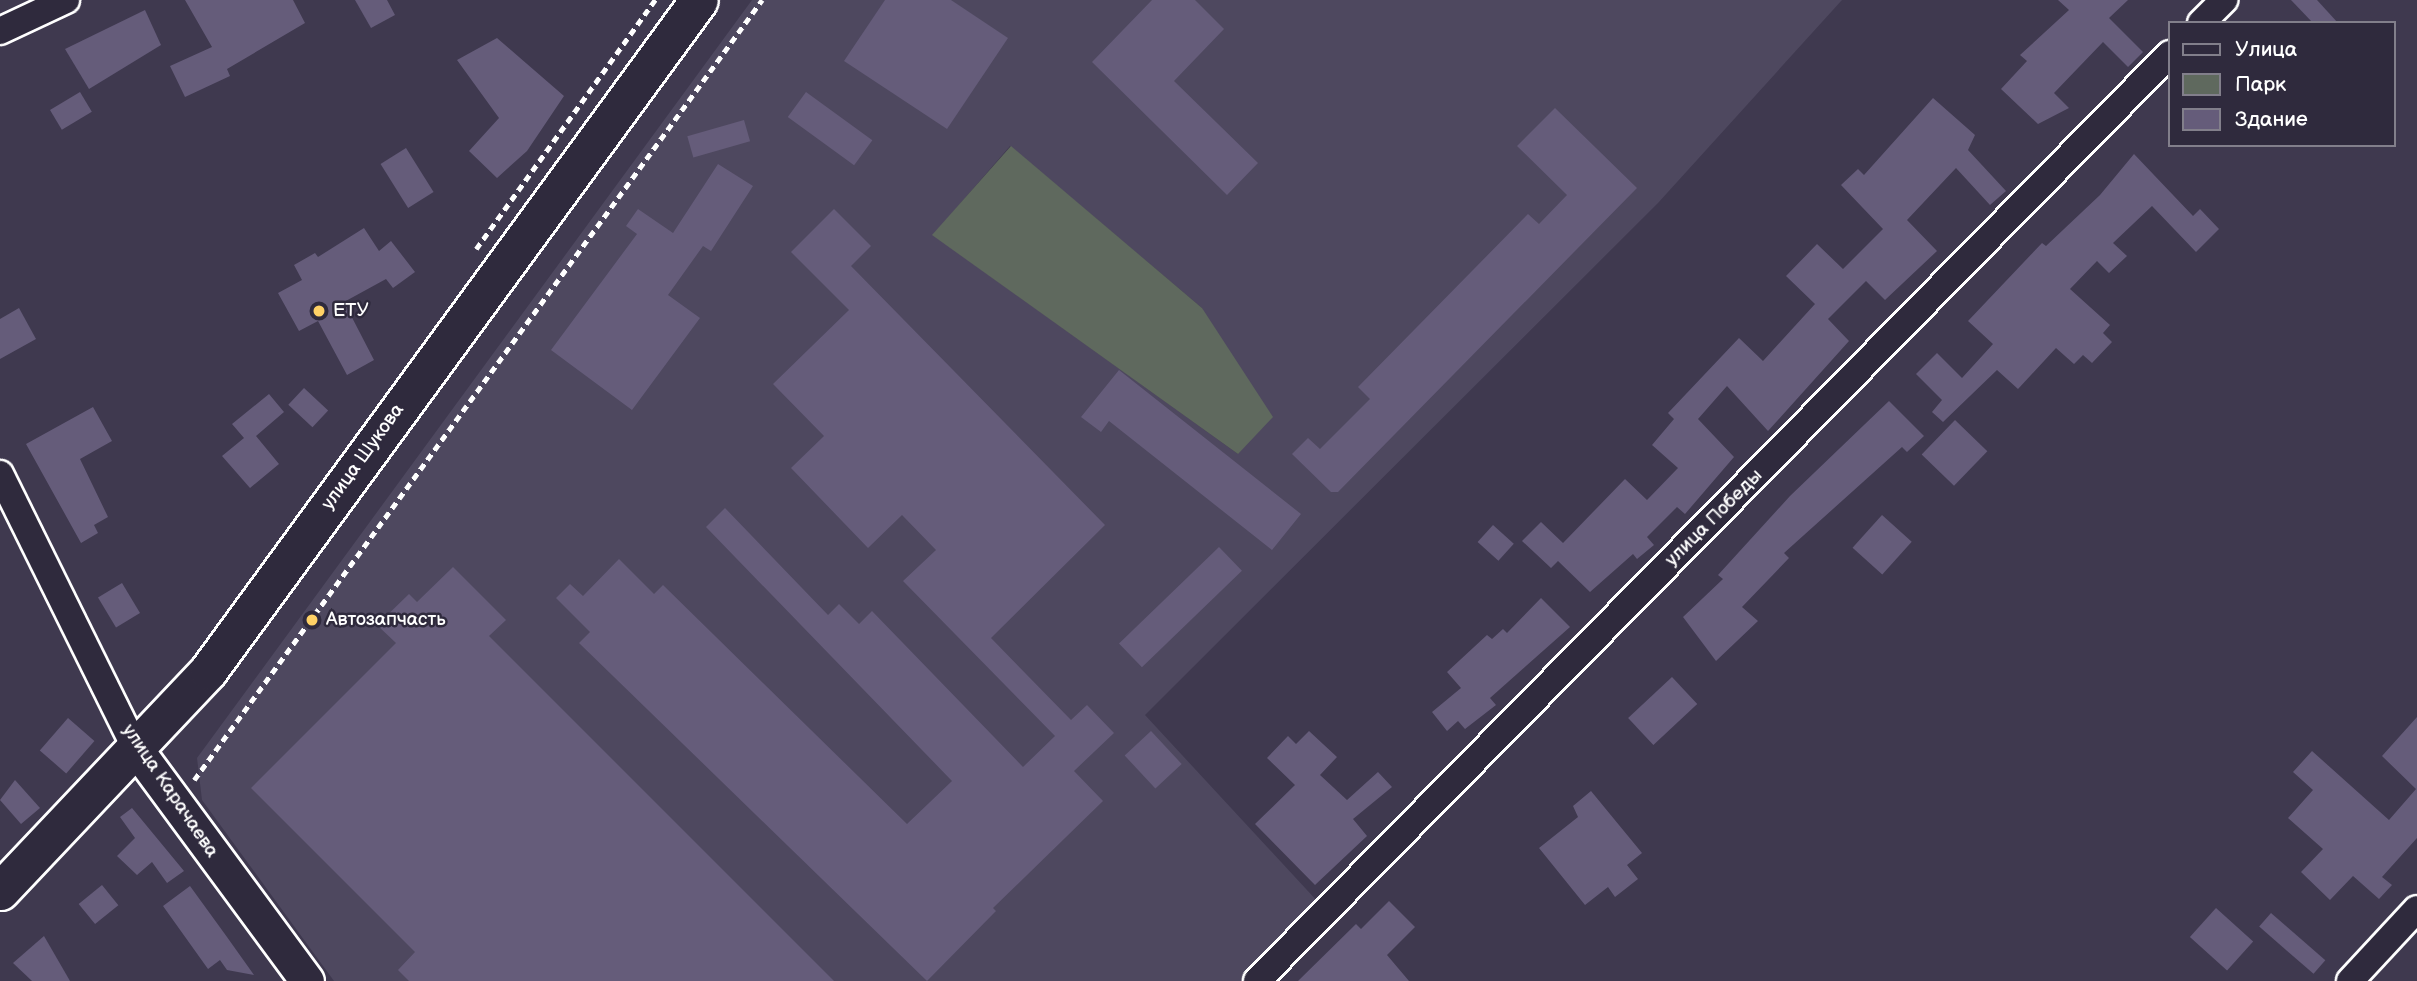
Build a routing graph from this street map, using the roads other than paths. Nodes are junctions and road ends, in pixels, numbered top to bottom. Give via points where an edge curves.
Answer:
1 (65, 0) edge
2 (699, 0) edge
3 (2224, 0) edge
4 (2203, 21) edge
5 (0, 31) edge
6 (2168, 56) edge
7 (0, 474) edge
8 (136, 749) junction
9 (0, 891) edge
10 (2417, 909) edge
11 (307, 981) edge
12 (1257, 981) edge
13 (2350, 981) edge

1 - 5 street
2 - 8 main road, улица Шукова via 208,671
3 - 4 street
6 - 12 street, улица Победы
7 - 8 street, улица Карачаева
8 - 9 main road, улица Шукова
8 - 11 street, улица Карачаева
10 - 13 street

